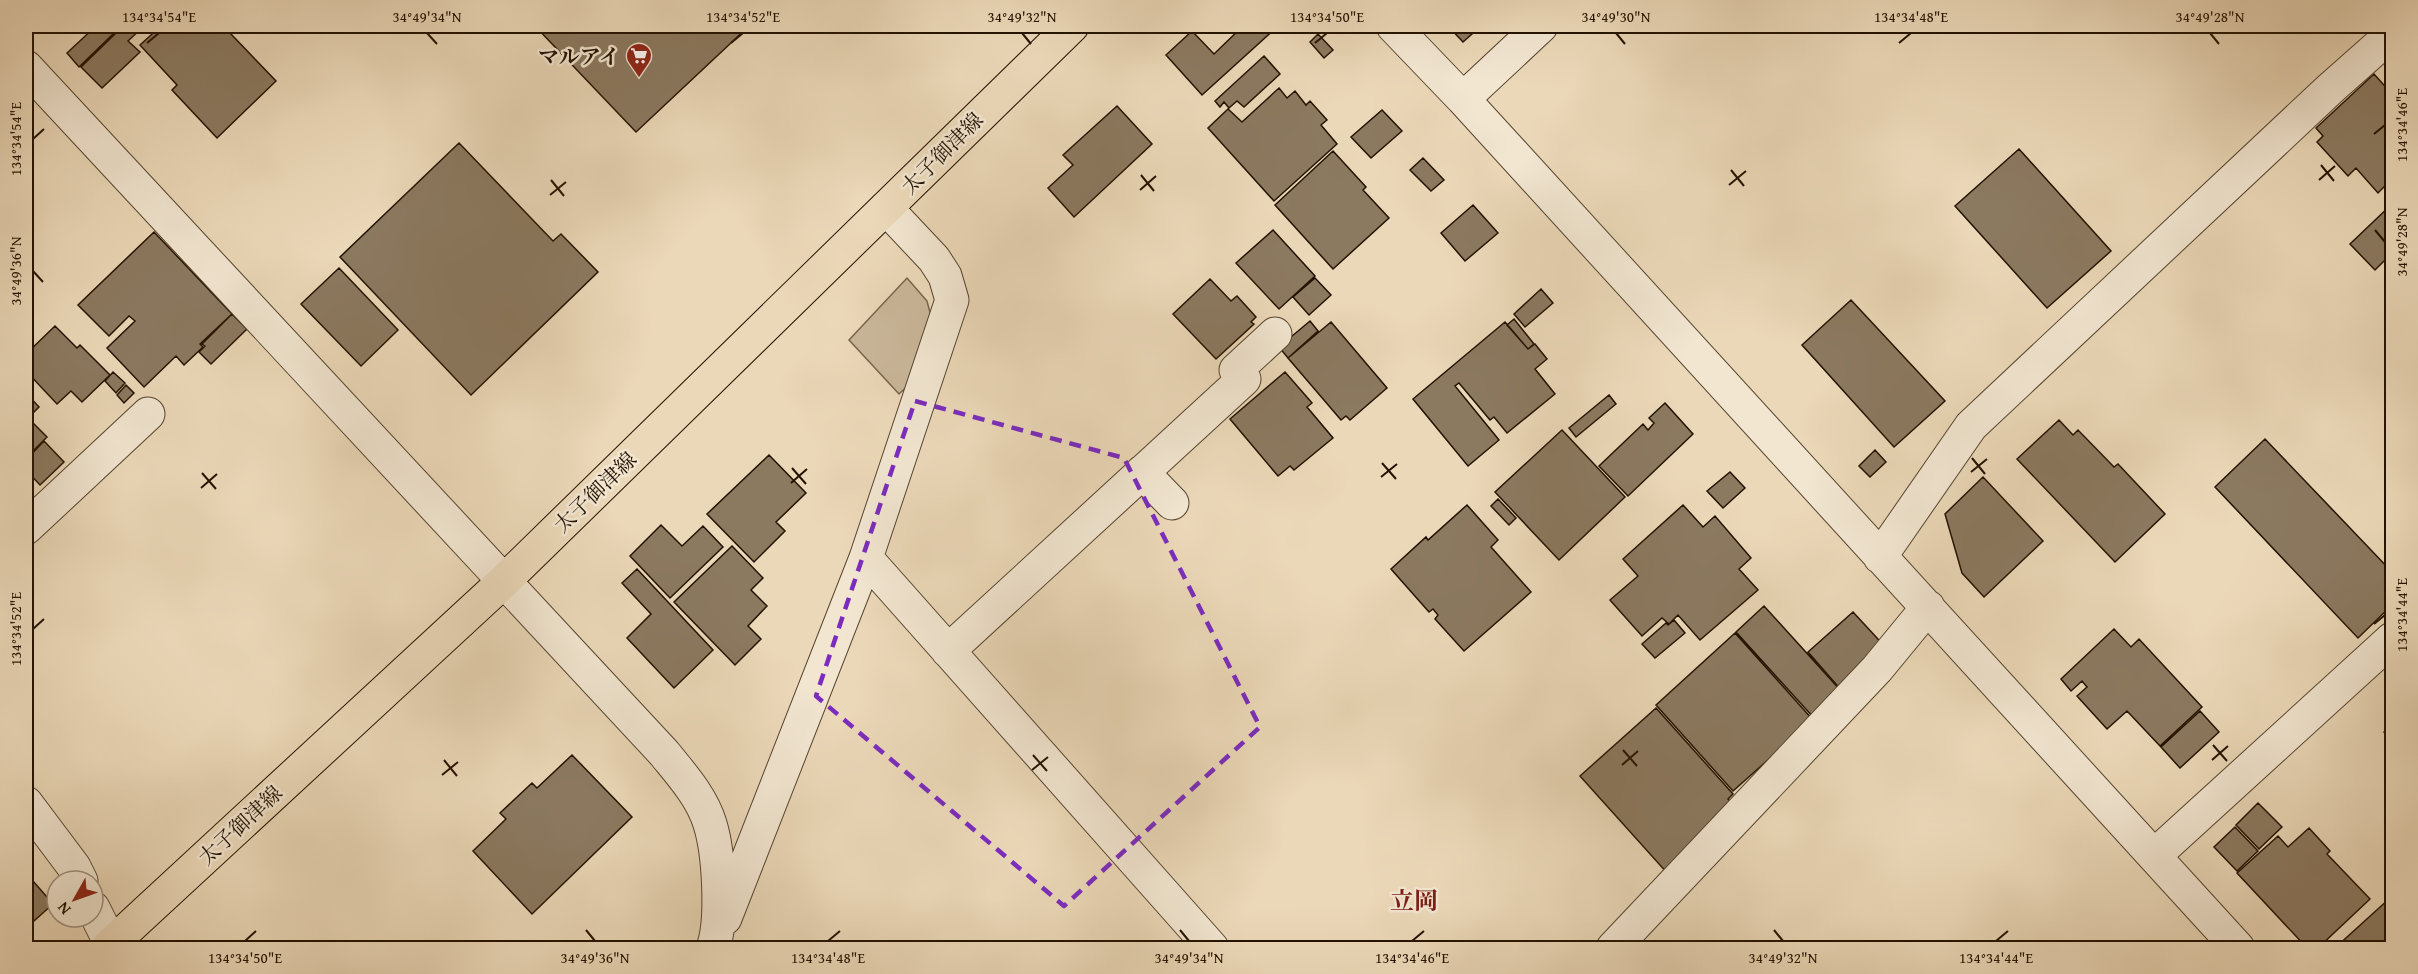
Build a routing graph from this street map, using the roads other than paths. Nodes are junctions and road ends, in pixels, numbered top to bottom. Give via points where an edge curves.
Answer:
1 (1072, 26) edge
2 (1393, 26) edge
3 (1541, 26) edge
4 (2392, 34) edge
5 (26, 67) edge
6 (1463, 99) junction
7 (886, 208) junction
8 (1275, 334) dead end
9 (148, 414) dead end
10 (1142, 472) junction
11 (1172, 502) dead end
12 (26, 528) edge
13 (1880, 557) junction
14 (866, 558) junction
15 (503, 582) junction
16 (1928, 607) junction
17 (2392, 639) edge
18 (948, 651) junction
19 (26, 803) edge
20 (2154, 856) junction
21 (75, 869) edge
22 (102, 929) edge
23 (715, 945) edge
24 (110, 948) edge
25 (1212, 948) edge
26 (1613, 948) edge
27 (2238, 948) edge

1 - 7 main road, 太子御津線
2 - 6 street
3 - 6 street
4 - 13 street via 1971,426
5 - 15 street
6 - 13 street
7 - 14 street via 934,259 945,276 952,300
7 - 15 main road, 太子御津線
8 - 10 street via 1236,370 1244,379
9 - 12 street
10 - 11 street
10 - 18 street
13 - 16 street
14 - 18 street
14 - 23 street
15 - 23 street via 688,781 710,823 719,897
15 - 24 main road, 太子御津線
16 - 20 street
16 - 26 street via 1877,669
17 - 20 street
18 - 25 street
19 - 21 street
20 - 27 street
22 - 24 street

